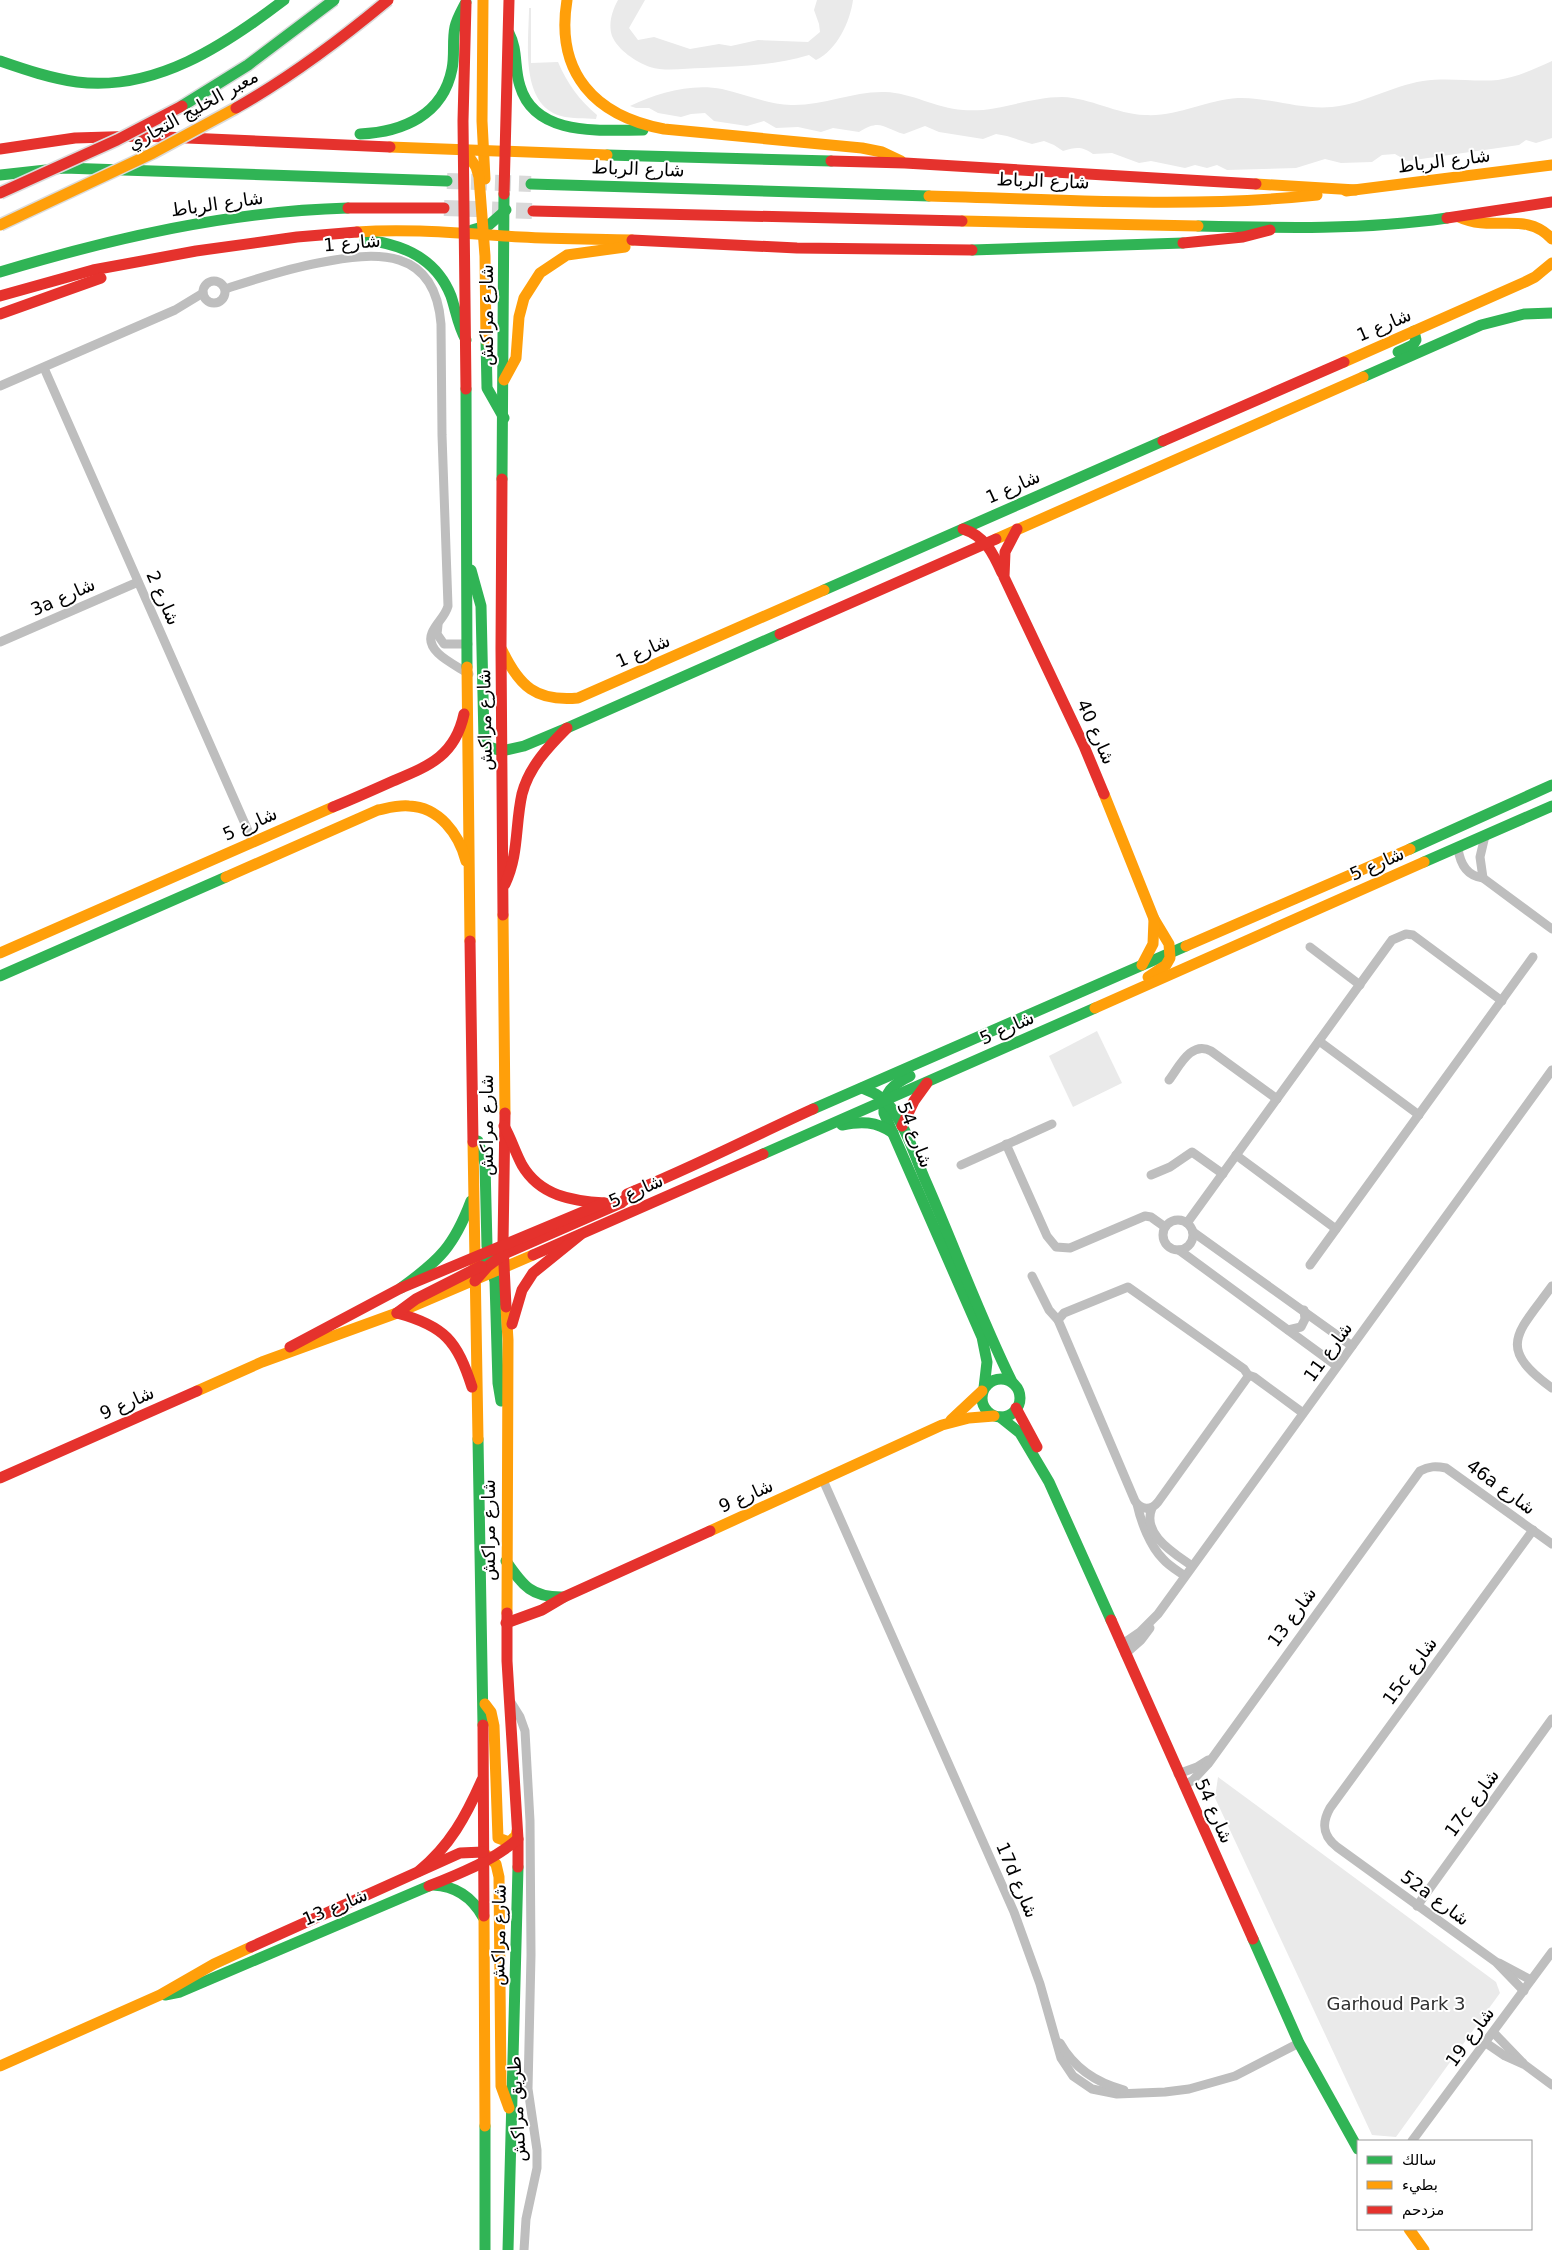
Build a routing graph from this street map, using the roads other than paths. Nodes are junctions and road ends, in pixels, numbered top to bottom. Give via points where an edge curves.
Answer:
1 (284, 0) edge
2 (334, 0) edge
3 (388, 0) edge
4 (483, 0) edge
5 (510, 0) edge
6 (567, 0) edge
7 (466, 1) edge
8 (508, 33) junction
9 (0, 61) edge
10 (678, 130) junction
11 (329, 143) junction
12 (0, 149) edge
13 (464, 149) junction
14 (482, 150) junction
15 (505, 152) junction
16 (905, 163) junction
17 (1552, 165) edge
18 (0, 175) edge
19 (447, 181) tunnel mouth
20 (531, 184) tunnel mouth
21 (1356, 190) junction
22 (0, 193) edge
23 (1552, 202) edge
24 (444, 208) tunnel mouth
25 (506, 210) junction
26 (533, 211) tunnel mouth
27 (1459, 216) junction
28 (494, 222) junction
29 (0, 225) edge
30 (1270, 230) junction
31 (483, 231) junction
32 (465, 232) junction
33 (505, 235) junction
34 (297, 237) junction
35 (1552, 239) edge
36 (647, 240) junction
37 (148, 261) junction
38 (1552, 263) edge
39 (0, 272) edge
40 (226, 289) junction
41 (203, 293) junction
42 (0, 296) edge
43 (1552, 313) edge
44 (0, 314) edge
45 (1414, 331) junction
46 (466, 340) junction
47 (44, 368) junction
48 (504, 380) junction
49 (0, 386) edge
50 (1301, 403) junction
51 (504, 418) junction
52 (1017, 528) junction
53 (963, 529) junction
54 (986, 542) junction
55 (467, 563) junction
56 (1004, 577) junction
57 (138, 582) junction
58 (438, 624) junction
59 (0, 642) edge
60 (468, 644) junction
61 (501, 648) junction
62 (469, 679) junction
63 (567, 728) junction
64 (502, 752) junction
65 (1552, 785) edge
66 (1552, 791) edge
67 (1552, 806) edge
68 (1485, 836) junction
69 (253, 842) junction
70 (1458, 848) junction
71 (175, 876) junction
72 (1483, 878) junction
73 (503, 886) junction
74 (471, 890) junction
75 (182, 896) junction
76 (1154, 919) junction
77 (1552, 929) edge
78 (1310, 947) dead end
79 (1172, 952) junction
80 (0, 953) edge
81 (1533, 957) dead end
82 (1142, 966) junction
83 (0, 976) edge
84 (1360, 985) junction
85 (1502, 1000) junction
86 (1026, 1017) junction
87 (1051, 1027) junction
88 (1319, 1041) junction
89 (1552, 1070) edge
90 (1169, 1080) dead end
91 (927, 1082) junction
92 (862, 1088) junction
93 (1277, 1099) junction
94 (884, 1100) junction
95 (1419, 1115) junction
96 (503, 1124) junction
97 (829, 1124) junction
98 (1052, 1124) dead end
99 (898, 1130) junction
100 (474, 1134) junction
101 (1006, 1144) junction
102 (1236, 1155) junction
103 (961, 1165) dead end
104 (1223, 1174) junction
105 (1151, 1175) dead end
106 (475, 1191) junction
107 (636, 1191) junction
108 (605, 1203) junction
109 (1187, 1223) junction
110 (1166, 1227) junction
111 (1336, 1229) junction
112 (1193, 1232) junction
113 (580, 1235) junction
114 (1180, 1250) junction
115 (491, 1258) junction
116 (1310, 1265) dead end
117 (505, 1268) junction
118 (475, 1275) junction
119 (1032, 1276) dead end
120 (1552, 1286) edge
121 (401, 1288) junction
122 (1304, 1310) junction
123 (397, 1313) junction
124 (1058, 1320) junction
125 (1288, 1330) junction
126 (508, 1340) junction
127 (1352, 1346) junction
128 (269, 1360) junction
129 (1337, 1366) junction
130 (1248, 1375) junction
131 (1012, 1382) junction
132 (1552, 1388) edge
133 (983, 1389) junction
134 (477, 1402) junction
135 (1016, 1408) junction
136 (1303, 1413) junction
137 (508, 1415) junction
138 (997, 1416) junction
139 (942, 1425) junction
140 (1427, 1467) joint
141 (0, 1478) edge
142 (823, 1480) junction
143 (1049, 1482) junction
144 (1137, 1504) junction
145 (1152, 1508) junction
146 (1533, 1530) junction
147 (1552, 1544) edge
148 (506, 1561) junction
149 (1192, 1566) junction
150 (1185, 1576) junction
151 (564, 1598) junction
152 (506, 1622) junction
153 (1123, 1649) junction
154 (508, 1699) junction
155 (483, 1701) junction
156 (1552, 1720) edge
157 (1214, 1756) junction
158 (1178, 1774) junction
159 (484, 1775) junction
160 (1184, 1786) junction
161 (517, 1835) junction
162 (1325, 1835) joint
163 (486, 1858) junction
164 (419, 1871) junction
165 (433, 1885) junction
166 (1418, 1906) junction
167 (484, 1920) junction
168 (1552, 1952) edge
169 (1496, 1962) junction
170 (1531, 1980) junction
171 (1524, 1991) junction
172 (160, 1996) junction
173 (1494, 2033) junction
174 (1299, 2043) junction
175 (1486, 2044) junction
176 (1525, 2065) junction
177 (0, 2066) edge
178 (1552, 2085) edge
179 (511, 2112) junction
180 (1413, 2140) edge
181 (1357, 2148) edge
182 (1410, 2230) edge
183 (485, 2250) edge
184 (508, 2250) edge
185 (524, 2250) edge
186 (1424, 2250) edge

1 - 9 main road via 209,53 164,73 136,80 106,83 48,78
2 - 22 main road, معبر الخليج التجاري, bridge via 262,56 209,90 154,121
3 - 29 main road, معبر الخليج التجاري, bridge via 331,46 224,117 151,155
4 - 14 main road
5 - 8 main road, شارع مراكش
6 - 10 main road via 567,49 580,80 590,93 616,114 631,121
7 - 11 main road via 456,27 449,80 440,98 426,114 400,130 350,135
7 - 13 main road, شارع مراكش
8 - 10 main road via 516,48 521,93 530,108 544,120 570,128
8 - 15 main road, شارع مراكش
10 - 16 main road via 864,147
11 - 12 main road via 127,136 75,138
11 - 13 main road
13 - 14 main road
13 - 31 main road via 479,176
13 - 32 main road, شارع مراكش
14 - 15 main road
14 - 28 main road via 487,207
15 - 16 main road
15 - 25 main road, شارع مراكش
16 - 21 main road
17 - 21 main road, شارع الرباط
18 - 19 main road, شارع الرباط via 74,168
20 - 21 main road, شارع الرباط via 1179,202 1270,200
23 - 27 main road
24 - 39 main road, شارع الرباط via 340,208 220,220 109,241
25 - 28 main road
25 - 33 main road, شارع مراكش
26 - 30 main road
27 - 30 main road via 1366,228
27 - 35 main road via 1479,226 1532,224 1542,228
28 - 31 main road
28 - 33 main road
30 - 36 main road via 1196,243 947,250 797,248
31 - 32 main road
31 - 33 main road
31 - 51 main road via 486,382
32 - 34 main road via 388,230
32 - 46 main road, شارع مراكش
33 - 36 main road
33 - 48 main road, شارع مراكش
34 - 37 main road
34 - 46 main road via 382,241 414,252 432,266 446,284 457,326
36 - 48 main road via 616,249 568,255 540,273 524,298 516,358
37 - 42 main road via 93,270
37 - 44 main road
38 - 45 main road, شارع 1 via 1525,282
40 - 41 street via 220,282 212,281 205,285
40 - 41 street via 224,298 217,303 208,301
40 - 58 street, شارع 1 via 295,268 373,255 396,258 410,265 431,285 440,309 441,324 448,606
41 - 47 street via 175,310
43 - 50 main road via 1524,314 1481,325
45 - 50 main road via 1416,340 1413,345 1328,383
45 - 53 main road, شارع 1
46 - 55 main road, شارع مراكش
47 - 49 street
47 - 57 street, شارع 2
48 - 51 main road, شارع مراكش
50 - 52 main road
51 - 61 main road, شارع مراكش
52 - 54 main road
52 - 56 main road, شارع 40 via 1004,551
53 - 54 main road via 972,531
53 - 61 main road, شارع 1 via 578,698 553,699 527,688 516,677
54 - 56 main road
54 - 63 main road
55 - 60 main road, شارع مراكش
55 - 64 main road via 481,606 484,740 489,747
56 - 76 main road, شارع 40 via 1084,746
57 - 59 street, 3a شارع
57 - 69 street, شارع 2
58 - 60 street via 437,634 444,644
58 - 62 street, شارع 1 via 432,633 434,648
60 - 62 main road, شارع مراكش
61 - 64 main road, شارع مراكش
62 - 69 main road, شارع 5 via 461,729 440,758
62 - 74 main road, شارع مراكش
63 - 64 main road
63 - 73 main road via 541,755 528,777 520,805 515,861
64 - 73 main road, شارع مراكش
65 - 79 main road, شارع 5
66 - 70 main road via 1469,832
67 - 68 main road, شارع 5
68 - 70 main road, شارع 5
68 - 72 street via 1480,857
69 - 71 main road, شارع 5
70 - 72 street via 1467,871
70 - 87 main road, شارع 5
71 - 75 main road via 183,885
71 - 80 main road, شارع 5
72 - 77 street
73 - 96 main road, شارع مراكش
74 - 75 main road via 463,848 455,833 429,811 413,806 395,806 378,810
74 - 100 main road, شارع مراكش
75 - 83 main road
76 - 79 main road, شارع 40 via 1166,935
76 - 82 main road via 1155,942 1151,955
78 - 84 street
79 - 82 main road, شارع 5
79 - 87 main road via 1168,961 1152,975 1067,1014
81 - 85 street
82 - 86 main road, شارع 5
84 - 85 street via 1392,940 1406,934 1420,939
84 - 88 street
85 - 95 street
86 - 92 main road, شارع 5
86 - 94 main road via 1001,1033 894,1084 886,1092
87 - 91 main road, شارع 5
88 - 93 street
88 - 95 street
89 - 127 street, شارع 11
90 - 93 street via 1189,1054 1202,1048 1211,1050
91 - 94 main road, شارع 5
91 - 99 main road
92 - 94 main road
92 - 107 main road, شارع 5
93 - 102 street
94 - 97 main road, شارع 5
94 - 99 main road, شارع 54 via 893,1109
95 - 111 street
96 - 108 main road via 522,1165 544,1189 570,1201
96 - 115 main road, شارع مراكش
97 - 99 main road via 866,1121
97 - 113 main road, شارع 5
98 - 101 street
99 - 131 main road, شارع 54 via 950,1236
99 - 133 main road, شارع 54 via 982,1337 987,1362
100 - 106 main road, شارع مراكش
100 - 115 main road via 485,1164 486,1233
101 - 103 street
101 - 110 street via 1047,1236 1056,1247 1070,1248 1145,1216
102 - 104 street
102 - 111 street
104 - 105 street via 1192,1152
104 - 109 street
106 - 115 main road, شارع مراكش
106 - 121 main road via 451,1246 431,1267
107 - 108 main road, شارع 5
107 - 115 main road via 621,1203
108 - 115 main road, شارع 5
109 - 110 street via 1178,1220
109 - 112 street
110 - 114 street via 1163,1236 1167,1245
111 - 116 street
112 - 114 street via 1192,1242
112 - 122 street
113 - 117 main road, شارع 5
113 - 126 main road via 526,1281 518,1298
114 - 125 street
115 - 117 main road
115 - 118 main road, شارع 5
115 - 118 main road, شارع مراكش
115 - 121 main road, شارع 9
115 - 137 main road via 495,1281 498,1383
117 - 126 main road, شارع مراكش
118 - 123 main road, شارع 5 via 413,1300
118 - 134 main road, شارع مراكش
119 - 124 street via 1049,1310
120 - 132 street via 1528,1318 1516,1345 1526,1368
121 - 128 main road, شارع 9
122 - 125 street via 1305,1319 1301,1327
122 - 127 street
123 - 128 main road, شارع 9
123 - 134 main road via 435,1325 454,1342
124 - 130 street via 1064,1313 1121,1289 1132,1288
124 - 144 street
125 - 129 street
126 - 137 main road, شارع مراكش
127 - 129 street, شارع 11
128 - 141 main road, شارع 9
129 - 136 street, شارع 11
130 - 136 street
130 - 145 street
131 - 133 main road via 993,1380
131 - 135 main road via 1020,1397
133 - 138 main road via 982,1403 989,1413
133 - 139 main road, شارع 9 via 965,1409
134 - 155 main road, شارع مراكش
135 - 138 main road via 1010,1414
135 - 143 main road, شارع 54 via 1045,1464
136 - 149 street, شارع 11
137 - 148 main road, شارع مراكش
138 - 139 main road, شارع 9 via 969,1418
138 - 143 main road, شارع 54 via 1020,1433
139 - 142 main road, شارع 9
140 - 146 street, 46a شارع via 1446,1468
140 - 157 street, شارع 13 via 1414,1478
142 - 151 main road, شارع 9
142 - 174 street, 17d شارع via 1007,1895 1032,1960 1066,2067 1081,2083 1104,2093 1181,2090 1235,2076
143 - 153 main road, شارع 54
144 - 145 street
144 - 150 street via 1159,1555
145 - 149 street via 1149,1517 1152,1530 1166,1546
146 - 147 street, 46a شارع
146 - 162 street, 15c شارع via 1330,1808 1324,1826
148 - 151 main road, شارع 9 via 522,1585 532,1593 545,1598
148 - 152 main road, شارع مراكش
149 - 150 street, شارع 11
150 - 153 street, شارع 11 via 1147,1632
151 - 152 main road, شارع 9 via 542,1610
152 - 154 main road, شارع مراكش
153 - 158 main road, شارع 54
154 - 161 main road, شارع مراكش
154 - 185 street, طريق مراكش via 525,1731 530,1821 528,2089 537,2150
155 - 159 main road, شارع مراكش
155 - 161 main road via 494,1726 498,1838 509,1842
156 - 166 street, 17c شارع
157 - 158 street
157 - 160 street, شارع 13 via 1201,1773
158 - 160 main road, شارع 54
159 - 163 main road, شارع مراكش
159 - 164 main road via 454,1838
160 - 174 main road, شارع 54
161 - 163 main road, شارع 13
161 - 179 main road, شارع مراكش
162 - 166 street, 52a شارع
163 - 164 main road, شارع 13 via 472,1850
163 - 165 main road, شارع 13
163 - 167 main road, شارع مراكش
163 - 179 main road via 499,1870 501,2086
164 - 172 main road, شارع 13 via 214,1964
165 - 167 main road via 452,1887 462,1892 475,1903
165 - 172 main road, شارع 13 via 180,1992
166 - 169 street, 52a شارع
167 - 183 main road, شارع مراكش
168 - 170 street, شارع 19
169 - 170 street
169 - 171 street, 52a شارع
170 - 171 street, شارع 19
171 - 173 street, شارع 19
172 - 177 main road, شارع 13
173 - 175 street, شارع 19
173 - 176 street
174 - 181 main road, شارع 54
175 - 176 street
175 - 180 street, شارع 19
176 - 178 street
179 - 184 main road, شارع مراكش
182 - 186 main road

